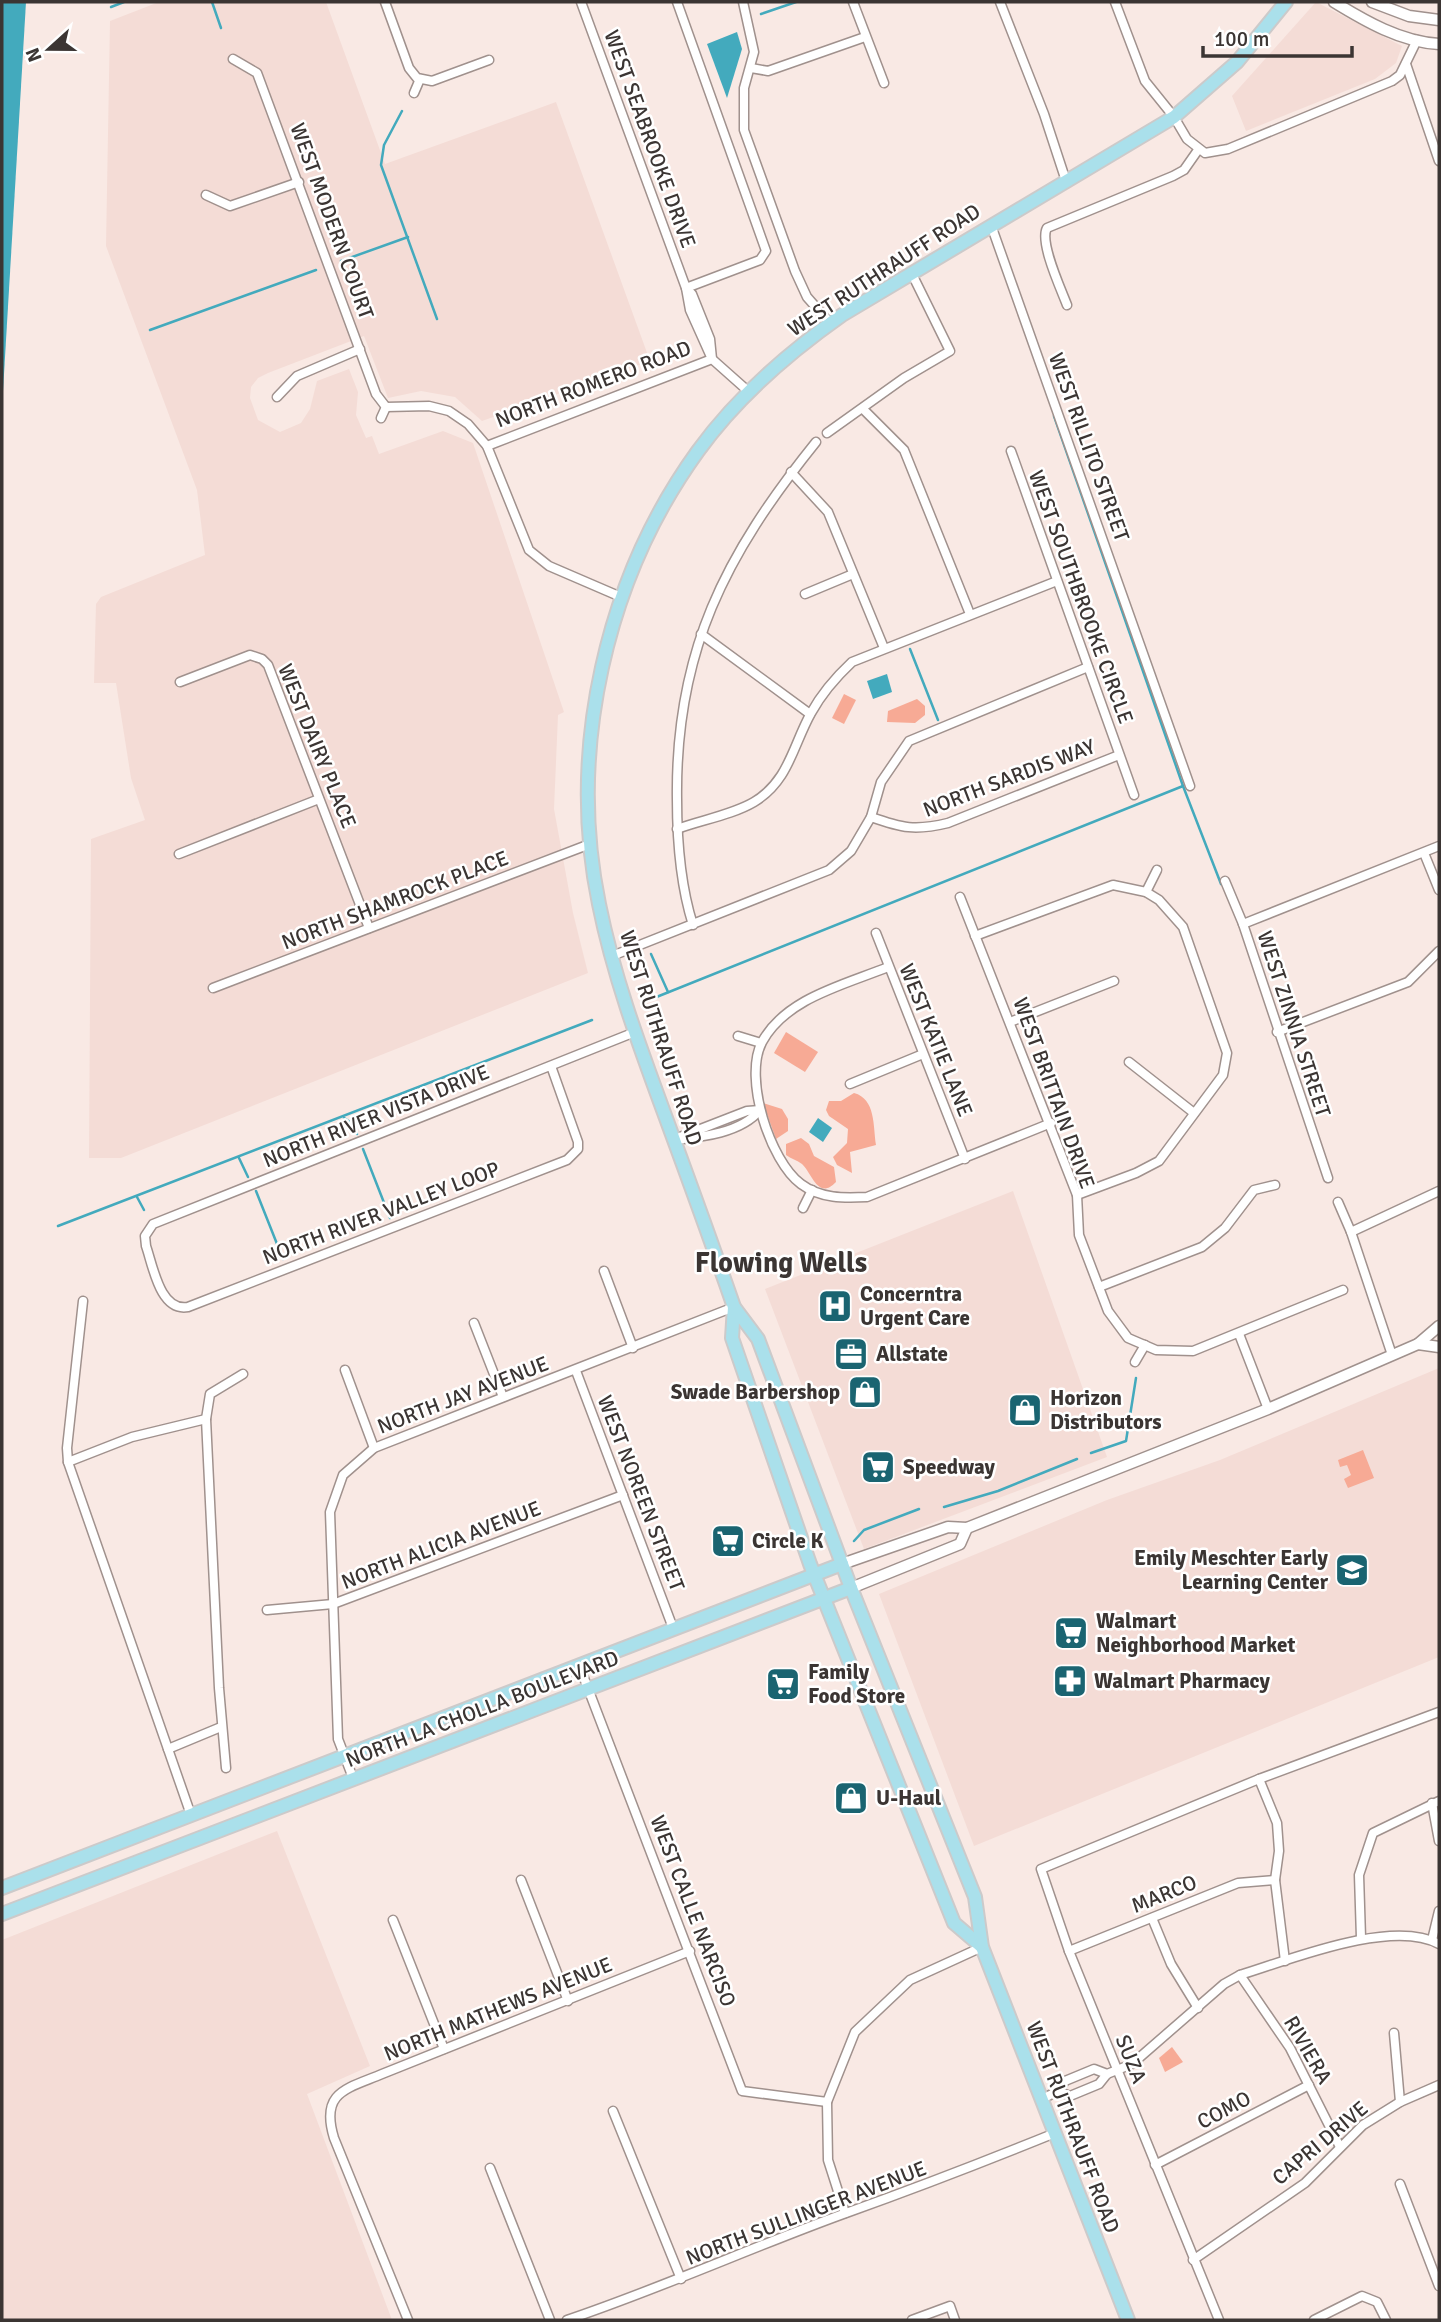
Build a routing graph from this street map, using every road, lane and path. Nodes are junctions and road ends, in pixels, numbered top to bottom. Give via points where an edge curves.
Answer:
1 (386, 2) edge
2 (581, 2) edge
3 (677, 2) edge
4 (743, 2) edge
5 (853, 2) edge
6 (1000, 2) edge
7 (1115, 2) edge
8 (1286, 2) edge
9 (1334, 2) edge
10 (1372, 2) edge
11 (1439, 20) edge
12 (865, 37) junction
13 (1416, 40) junction
14 (1439, 44) edge
15 (233, 58) dead end
16 (489, 60) dead end
17 (1406, 64) junction
18 (751, 68) junction
19 (420, 79) junction
20 (884, 83) dead end
21 (414, 93) dead end
22 (1174, 117) junction
23 (1198, 150) junction
24 (1439, 161) edge
25 (299, 181) junction
26 (1066, 181) junction
27 (206, 195) dead end
28 (990, 225) junction
29 (911, 272) junction
30 (686, 288) junction
31 (1067, 304) dead end
32 (830, 323) junction
33 (360, 349) junction
34 (712, 359) junction
35 (748, 391) junction
36 (277, 397) dead end
37 (386, 407) junction
38 (863, 409) junction
39 (381, 418) dead end
40 (827, 433) dead end
41 (816, 442) dead end
42 (487, 446) junction
43 (1011, 451) dead end
44 (791, 472) junction
45 (853, 574) junction
46 (1057, 581) junction
47 (805, 594) dead end
48 (621, 597) junction
49 (970, 614) junction
50 (701, 634) junction
51 (884, 648) junction
52 (1087, 667) junction
53 (180, 682) dead end
54 (810, 714) junction
55 (1119, 755) junction
56 (1191, 786) dead end
57 (1134, 795) dead end
58 (319, 799) junction
59 (871, 817) junction
60 (677, 829) junction
61 (590, 844) junction
62 (1439, 846) edge
63 (1424, 853) junction
64 (180, 854) dead end
65 (1157, 870) dead end
66 (1225, 881) dead end
67 (1439, 890) edge
68 (1146, 892) junction
69 (960, 897) dead end
70 (1242, 924) junction
71 (693, 925) junction
72 (369, 928) junction
73 (876, 933) dead end
74 (975, 936) junction
75 (1439, 951) edge
76 (612, 956) junction
77 (888, 967) junction
78 (1114, 981) dead end
79 (213, 988) dead end
80 (1010, 1022) junction
81 (635, 1032) junction
82 (1278, 1032) junction
83 (738, 1036) dead end
84 (761, 1043) junction
85 (923, 1054) junction
86 (1129, 1062) dead end
87 (551, 1066) junction
88 (850, 1084) dead end
89 (760, 1110) junction
90 (1194, 1113) junction
91 (1051, 1123) junction
92 (674, 1140) junction
93 (965, 1159) junction
94 (1328, 1178) dead end
95 (1275, 1185) dead end
96 (811, 1190) junction
97 (1439, 1192) edge
98 (1077, 1195) junction
99 (1338, 1202) dead end
100 (803, 1208) dead end
101 (1351, 1232) junction
102 (146, 1246) joint
103 (604, 1271) dead end
104 (1099, 1287) junction
105 (1343, 1290) dead end
106 (83, 1301) dead end
107 (734, 1307) junction
108 (474, 1323) dead end
109 (1439, 1326) edge
110 (1239, 1334) junction
111 (1418, 1344) junction
112 (1145, 1345) junction
113 (1439, 1347) edge
114 (634, 1348) junction
115 (1392, 1355) junction
116 (1135, 1362) dead end
117 (345, 1370) dead end
118 (576, 1371) junction
119 (243, 1374) dead end
120 (503, 1398) junction
121 (1268, 1409) junction
122 (206, 1419) junction
123 (374, 1448) junction
124 (68, 1462) junction
125 (623, 1495) junction
126 (967, 1528) junction
127 (842, 1564) junction
128 (814, 1574) junction
129 (851, 1588) junction
130 (824, 1599) junction
131 (333, 1604) junction
132 (267, 1610) dead end
133 (673, 1628) junction
134 (579, 1665) junction
135 (588, 1689) junction
136 (1439, 1712) edge
137 (221, 1727) junction
138 (168, 1749) junction
139 (344, 1756) junction
140 (226, 1768) dead end
141 (353, 1778) junction
142 (1259, 1779) junction
143 (1435, 1802) edge
144 (191, 1815) junction
145 (1439, 1841) edge
146 (521, 1880) dead end
147 (1275, 1880) junction
148 (2, 1888) edge
149 (1439, 1911) edge
150 (2, 1914) edge
151 (1152, 1918) junction
152 (393, 1920) dead end
153 (1361, 1938) junction
154 (1436, 1942) edge
155 (982, 1947) junction
156 (690, 1951) junction
157 (1069, 1951) junction
158 (1285, 1961) junction
159 (1240, 1975) junction
160 (568, 2001) junction
161 (1198, 2008) junction
162 (1394, 2033) dead end
163 (444, 2049) junction
164 (1116, 2070) junction
165 (1107, 2074) junction
166 (1309, 2085) junction
167 (1439, 2085) edge
168 (1058, 2091) junction
169 (1041, 2099) junction
170 (827, 2102) junction
171 (1400, 2102) junction
172 (612, 2111) dead end
173 (1055, 2133) junction
174 (1340, 2147) junction
175 (1155, 2165) junction
176 (491, 2168) dead end
177 (1400, 2184) dead end
178 (845, 2213) junction
179 (1193, 2260) junction
180 (681, 2279) junction
181 (1439, 2286) edge
182 (408, 2320) edge
183 (550, 2320) edge
184 (567, 2320) edge
185 (912, 2320) edge
186 (956, 2320) edge
187 (1128, 2320) edge
188 (1219, 2320) edge
189 (1314, 2320) edge
190 (1386, 2320) edge

1 - 19 street via 409,68
2 - 30 street, WEST SEABROOKE DRIVE
3 - 30 street via 765,247 760,260
4 - 18 street via 753,37
5 - 12 street
6 - 26 street
7 - 22 street via 1145,81
8 - 22 main road, WEST RUTHRAUFF ROAD via 1237,62
9 - 13 street
10 - 11 street via 1409,16
12 - 18 street via 768,71
12 - 20 street
13 - 14 street
13 - 17 street
15 - 25 street, WEST MODERN COURT via 257,73
16 - 19 street via 438,79
17 - 23 street via 1392,81 1336,105 1215,153
17 - 24 street
18 - 32 street via 744,88 744,130 795,271 807,297
19 - 21 street
22 - 23 street
22 - 26 main road, WEST RUTHRAUFF ROAD
23 - 31 street via 1184,170 1047,228 1044,233
25 - 27 street via 230,205
25 - 33 street, WEST MODERN COURT
26 - 28 main road, WEST RUTHRAUFF ROAD
28 - 29 main road, WEST RUTHRAUFF ROAD
28 - 56 street, WEST RILLITO STREET
29 - 32 main road, WEST RUTHRAUFF ROAD
29 - 38 street via 950,351
30 - 34 street, WEST SEABROOKE DRIVE via 710,339
32 - 35 main road, WEST RUTHRAUFF ROAD
33 - 36 street via 297,376
33 - 37 street, WEST MODERN COURT via 376,394
34 - 35 street
34 - 42 street, NORTH ROMERO ROAD
35 - 48 main road, WEST RUTHRAUFF ROAD via 698,451 657,519
37 - 39 street
37 - 42 street via 413,405 449,411
38 - 40 street
38 - 49 street via 904,450
41 - 44 street
42 - 48 street via 529,550 550,566
43 - 46 street, WEST SOUTHBROOKE CIRCLE
44 - 45 street via 828,512
44 - 50 street via 747,536 718,589
45 - 47 street
45 - 51 street
46 - 49 street
46 - 52 street, WEST SOUTHBROOKE CIRCLE
48 - 61 main road, WEST RUTHRAUFF ROAD via 600,673 590,781
49 - 51 street
50 - 54 street
50 - 60 street via 682,705
51 - 54 street via 852,662
52 - 55 street, WEST SOUTHBROOKE CIRCLE
52 - 59 street via 909,741 881,782
53 - 58 street, WEST DAIRY PLACE via 250,655 262,659
54 - 60 street via 793,759 774,787 753,802
55 - 57 street, WEST SOUTHBROOKE CIRCLE
55 - 59 street, NORTH SARDIS WAY via 923,830
58 - 64 street
58 - 72 street, WEST DAIRY PLACE
59 - 71 street via 851,850 829,870
60 - 71 street via 682,881
61 - 72 street, NORTH SHAMROCK PLACE
61 - 76 main road, WEST RUTHRAUFF ROAD
62 - 63 street
63 - 67 street
63 - 70 street
65 - 68 street
66 - 70 street, WEST ZINNIA STREET
68 - 74 street via 1113,886
68 - 90 street via 1183,928 1227,1053 1223,1075
69 - 74 street, WEST BRITTAIN DRIVE
70 - 82 street, WEST ZINNIA STREET
71 - 76 street
72 - 79 street, NORTH SHAMROCK PLACE
73 - 77 street, WEST KATIE LANE
74 - 80 street, WEST BRITTAIN DRIVE
75 - 82 street via 1408,982
76 - 81 main road, WEST RUTHRAUFF ROAD
77 - 84 street via 798,1004
77 - 85 street, WEST KATIE LANE
78 - 80 street
80 - 91 street, WEST BRITTAIN DRIVE
81 - 87 street, NORTH RIVER VISTA DRIVE
81 - 92 main road, WEST RUTHRAUFF ROAD
82 - 94 street, WEST ZINNIA STREET
83 - 84 street
84 - 89 street via 755,1069
85 - 88 street
85 - 93 street, WEST KATIE LANE
86 - 90 street
87 - 102 street, NORTH RIVER VISTA DRIVE via 160,1221 142,1231
87 - 102 street, NORTH RIVER VALLEY LOOP via 577,1136 578,1154 567,1160 175,1310 165,1297
89 - 92 street via 752,1120 705,1137
89 - 96 street via 781,1161
90 - 98 street via 1159,1161
91 - 93 street
91 - 98 street, WEST BRITTAIN DRIVE
92 - 107 main road, WEST RUTHRAUFF ROAD
93 - 96 street via 867,1197 837,1198
95 - 104 street via 1254,1190 1225,1228 1202,1247
96 - 100 street
97 - 101 street
98 - 104 street, WEST BRITTAIN DRIVE via 1079,1235
99 - 101 street
101 - 115 street
103 - 114 street
104 - 112 street, WEST BRITTAIN DRIVE via 1108,1311 1128,1338
105 - 110 street
106 - 124 street
107 - 114 street, NORTH JAY AVENUE
107 - 127 main road, WEST RUTHRAUFF ROAD via 758,1339
107 - 128 main road, WEST RUTHRAUFF ROAD via 732,1338
108 - 120 street
109 - 111 street, NORTH LA CHOLLA BOULEVARD
110 - 112 street via 1193,1351 1156,1350
110 - 121 street
111 - 113 street
111 - 115 street, NORTH LA CHOLLA BOULEVARD
112 - 116 street
114 - 118 street, NORTH JAY AVENUE
115 - 121 street, NORTH LA CHOLLA BOULEVARD
117 - 123 street
118 - 120 street, NORTH JAY AVENUE
118 - 125 street, WEST NOREEN STREET
119 - 122 street via 210,1394
120 - 123 street, NORTH JAY AVENUE
121 - 126 street, NORTH LA CHOLLA BOULEVARD
122 - 124 street via 132,1437
122 - 137 street
123 - 131 street, NORTH JAY AVENUE via 343,1475 330,1512
124 - 138 street
125 - 131 street, NORTH ALICIA AVENUE
125 - 133 street, WEST NOREEN STREET
126 - 127 street, NORTH LA CHOLLA BOULEVARD via 948,1527
126 - 129 street, NORTH LA CHOLLA BOULEVARD via 960,1544
127 - 128 main road, NORTH LA CHOLLA BOULEVARD
127 - 129 main road, WEST RUTHRAUFF ROAD
128 - 130 main road, WEST RUTHRAUFF ROAD
128 - 133 main road, NORTH LA CHOLLA BOULEVARD
129 - 130 main road, NORTH LA CHOLLA BOULEVARD
129 - 155 main road, WEST RUTHRAUFF ROAD via 975,1897
130 - 135 main road, NORTH LA CHOLLA BOULEVARD
130 - 155 main road, WEST RUTHRAUFF ROAD via 954,1923
131 - 132 street, NORTH ALICIA AVENUE
131 - 139 street, NORTH JAY AVENUE via 338,1739
133 - 134 main road, NORTH LA CHOLLA BOULEVARD
134 - 135 street, WEST CALLE NARCISO
134 - 139 main road, NORTH LA CHOLLA BOULEVARD
135 - 141 main road, NORTH LA CHOLLA BOULEVARD
135 - 156 street, WEST CALLE NARCISO
136 - 142 street
137 - 138 street
137 - 140 street
138 - 144 street
139 - 141 street, NORTH JAY AVENUE
139 - 144 main road, NORTH LA CHOLLA BOULEVARD
141 - 150 main road, NORTH LA CHOLLA BOULEVARD
142 - 147 street via 1277,1823
142 - 157 street, SUZA via 1041,1869
143 - 145 street
143 - 153 street via 1373,1833 1359,1875
144 - 148 main road, NORTH LA CHOLLA BOULEVARD
146 - 160 street
147 - 151 street, MARCO via 1238,1883
147 - 158 street
149 - 154 street
151 - 157 street, MARCO
151 - 161 street via 1171,1964
152 - 163 street
153 - 154 street via 1411,1937
153 - 158 street
155 - 169 main road, WEST RUTHRAUFF ROAD
155 - 170 street via 910,1980 855,2032
156 - 160 street, NORTH MATHEWS AVENUE
156 - 170 street, WEST CALLE NARCISO via 742,2091
157 - 164 street, SUZA
158 - 159 street
159 - 161 street
159 - 166 street, RIVIERA via 1290,2048
160 - 163 street, NORTH MATHEWS AVENUE
161 - 164 street via 1132,2064
162 - 171 street
163 - 182 street, NORTH MATHEWS AVENUE via 342,2090 328,2112 334,2138
164 - 165 street
164 - 175 street, SUZA
165 - 168 street via 1099,2084 1070,2096
165 - 168 street via 1094,2069 1065,2081
166 - 174 street, RIVIERA
166 - 175 street, COMO
167 - 171 street, CAPRI DRIVE
168 - 169 street
169 - 173 main road, WEST RUTHRAUFF ROAD
170 - 178 street via 828,2160
171 - 174 street, CAPRI DRIVE via 1363,2125
172 - 180 street
173 - 178 street, NORTH SULLINGER AVENUE
173 - 187 main road, WEST RUTHRAUFF ROAD
174 - 179 street, CAPRI DRIVE via 1305,2183
175 - 179 street, SUZA
176 - 183 street
177 - 181 street
178 - 180 street, NORTH SULLINGER AVENUE
179 - 188 street, SUZA
180 - 184 street, NORTH SULLINGER AVENUE
185 - 186 street via 950,2306
189 - 190 street via 1356,2298 1373,2295

